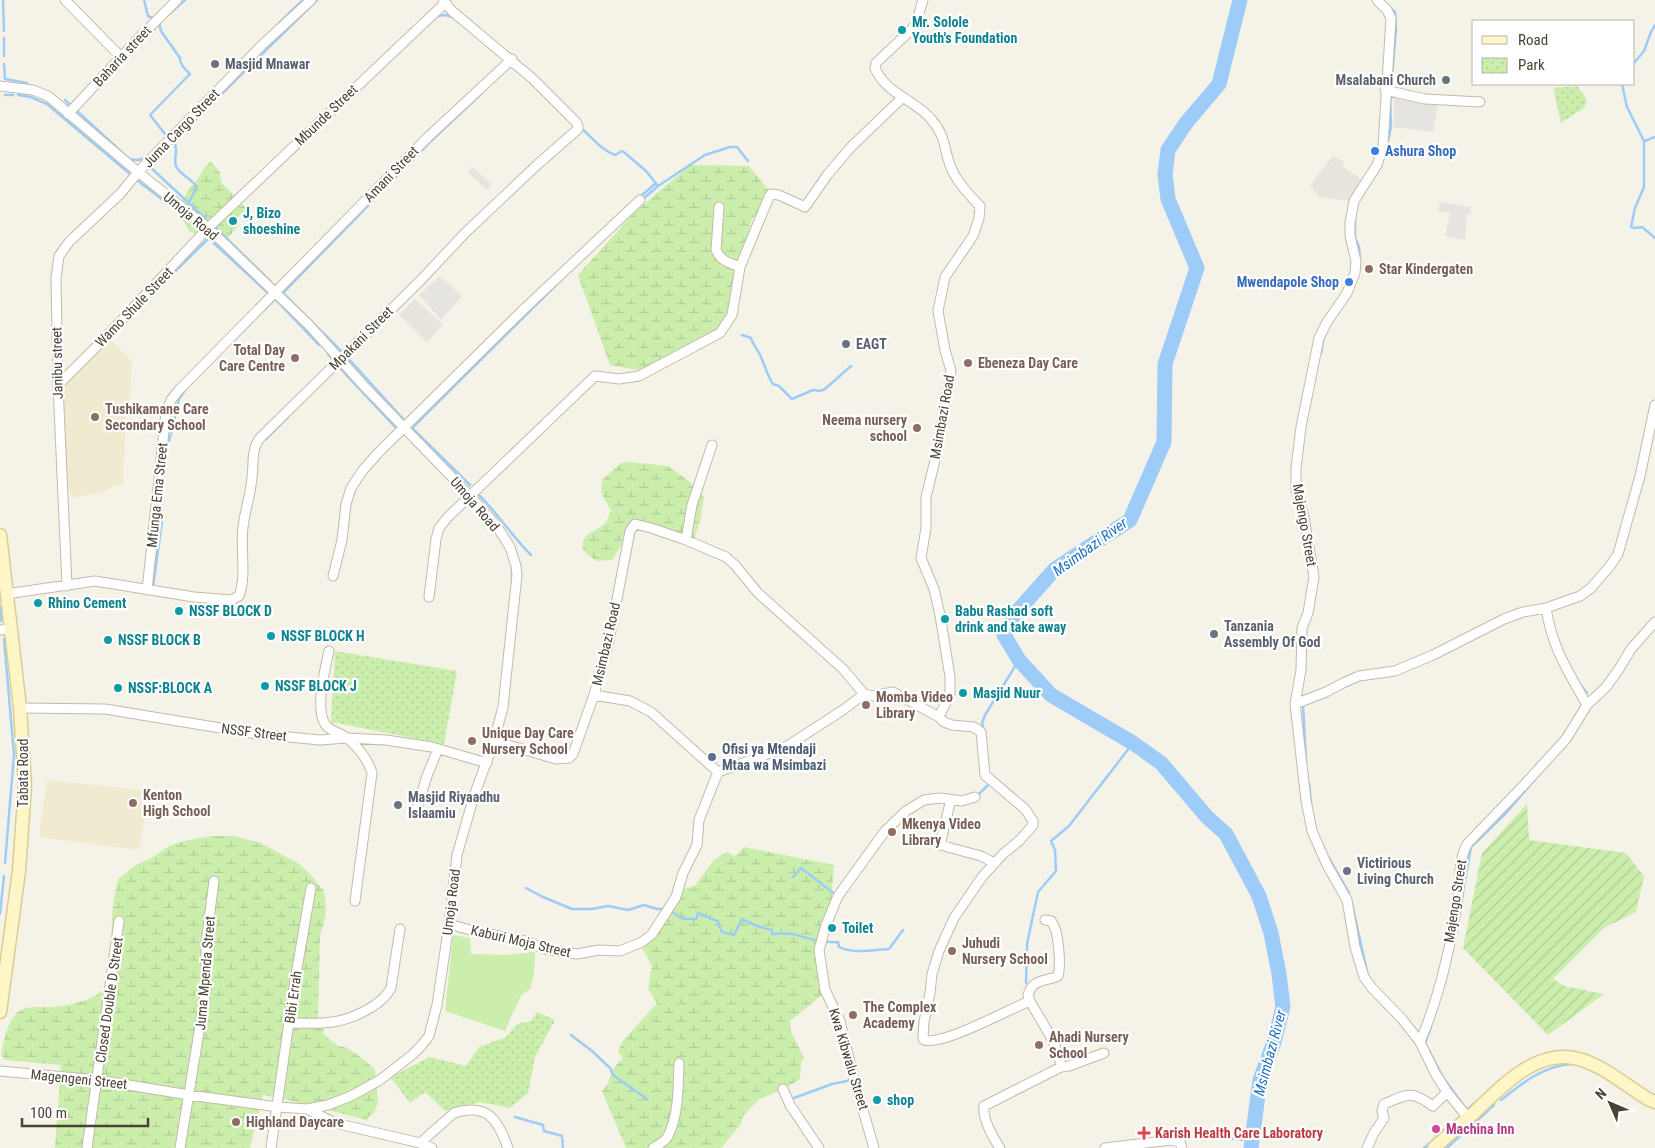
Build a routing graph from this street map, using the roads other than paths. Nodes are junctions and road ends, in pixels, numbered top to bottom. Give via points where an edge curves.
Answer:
1 (65, 0) edge
2 (177, 0) edge
3 (311, 0) edge
4 (923, 0) edge
5 (1377, 0) edge
6 (444, 1) edge
7 (121, 57) junction
8 (512, 59) junction
9 (0, 86) edge
10 (1386, 90) junction
11 (902, 98) junction
12 (1480, 102) dead end
13 (68, 114) junction
14 (138, 172) junction
15 (640, 200) dead end
16 (719, 207) dead end
17 (208, 228) junction
18 (740, 267) junction
19 (274, 293) junction
20 (340, 359) junction
21 (58, 385) junction
22 (1655, 405) edge
23 (404, 428) junction
24 (712, 445) dead end
25 (470, 496) junction
26 (0, 535) edge
27 (686, 540) junction
28 (333, 576) dead end
29 (68, 586) junction
30 (147, 590) junction
31 (6, 594) junction
32 (429, 597) dead end
33 (1546, 608) junction
34 (1655, 622) edge
35 (5, 630) edge
36 (329, 651) dead end
37 (864, 694) junction
38 (594, 695) junction
39 (1295, 704) junction
40 (1587, 705) junction
41 (20, 708) junction
42 (939, 717) junction
43 (347, 738) junction
44 (494, 741) junction
45 (438, 749) junction
46 (487, 763) junction
47 (718, 772) junction
48 (975, 797) dead end
49 (950, 803) dead end
50 (417, 808) dead end
51 (994, 863) junction
52 (214, 881) dead end
53 (311, 888) dead end
54 (355, 901) dead end
55 (1045, 920) dead end
56 (120, 921) dead end
57 (449, 924) junction
58 (400, 929) dead end
59 (1030, 1000) junction
60 (0, 1012) edge
61 (289, 1023) junction
62 (1420, 1042) junction
63 (1104, 1053) dead end
64 (679, 1063) dead end
65 (1061, 1067) junction
66 (0, 1071) edge
67 (98, 1080) junction
68 (783, 1089) dead end
69 (1447, 1092) junction
70 (189, 1094) junction
71 (1655, 1102) edge
72 (278, 1107) junction
73 (307, 1109) junction
74 (1468, 1118) junction
75 (420, 1143) junction
76 (667, 1145) edge
77 (87, 1148) edge
78 (180, 1148) edge
79 (271, 1148) edge
80 (432, 1148) edge
81 (508, 1148) edge
82 (653, 1148) edge
83 (820, 1148) edge
84 (874, 1148) edge
85 (1000, 1148) edge
86 (1105, 1148) edge
87 (1182, 1148) edge
88 (1367, 1148) edge
89 (1434, 1148) edge

1 - 7 street
2 - 7 street, Baharia street
3 - 14 street, Juma Cargo Street via 261,46
4 - 11 street, Msimbazi Road via 912,29 875,66 880,76
5 - 10 street, Majengo Street via 1391,18
6 - 8 street
6 - 17 street, Mbunde Street
7 - 13 street, Baharia street
8 - 19 street, Amani Street via 428,137
8 - 20 street, Mpakani Street via 540,85 578,129 464,233
9 - 13 street, Umoja Road via 40,92
10 - 12 street via 1425,98
10 - 39 street, Majengo Street via 1383,146 1377,165 1358,194 1352,211 1350,236 1356,261 1355,273 1347,293 1319,338 1301,427 1296,490 1314,577 1302,628 1301,670
11 - 18 street via 851,147 805,207 771,194
11 - 42 street, Msimbazi Road via 929,117 937,127 943,136 950,167 980,206 973,236 945,276 938,311 952,371 926,497 926,528 921,558 934,589 950,678 950,692
13 - 14 street, Umoja Road
14 - 17 street, Umoja Road
14 - 21 street, Janibu street via 121,193 63,248 59,256 56,278
15 - 23 street
16 - 18 street via 716,250 723,260
17 - 19 street, Umoja Road
17 - 21 street, Wamo Shule Street
18 - 25 street via 732,315 720,333 639,376 619,379 595,376
19 - 20 street, Umoja Road
19 - 30 street, Mfunga Ema Street via 171,400 166,412
20 - 23 street, Umoja Road
20 - 30 street, Mpakani Street via 255,445 243,528 239,596 231,600
21 - 29 street, Janibu street
22 - 33 street via 1640,476 1618,554 1591,588 1580,596
23 - 25 street, Umoja Road
23 - 28 street via 363,470 351,488
24 - 27 street via 692,505
25 - 32 street via 439,528
25 - 44 street, Umoja Road via 496,525 510,547 517,575 503,707
26 - 31 main road, Tabata Road
27 - 37 street, Msimbazi Road via 726,557 758,593 843,669
27 - 38 street, Msimbazi Road via 638,524 632,526 609,641
29 - 30 street via 95,581
29 - 31 street
31 - 35 main road, Tabata Road
33 - 39 street via 1504,619 1395,671 1359,676
33 - 40 street via 1554,642
34 - 40 street, Majengo Street via 1631,649 1606,687
35 - 41 main road, Tabata Road
36 - 43 street via 321,714 330,730
37 - 42 street via 873,696 893,692
37 - 47 street via 784,748
38 - 44 street, Msimbazi Road via 569,758 556,759
38 - 47 street via 630,701 650,712
39 - 62 street, Majengo Street via 1312,831 1347,900 1355,948 1364,977
40 - 62 street, Majengo Street via 1566,739 1462,852 1458,904 1439,991
41 - 43 street, NSSF Street via 106,709 257,734 320,740
41 - 60 main road, Tabata Road via 24,795 19,871
42 - 51 street via 952,725 970,726 981,732 985,775 1025,809 1034,821 1028,831
43 - 45 street, NSSF Street via 386,740
43 - 54 street via 372,773
44 - 46 street, Umoja Road
45 - 46 street, NSSF Street
45 - 50 street
46 - 57 street, Umoja Road via 457,855
47 - 57 street, Kaburi Moja Street via 699,820 697,845 676,897 652,934 642,942 620,951 577,954 545,950 525,941
48 - 84 street, Kwa Kibwalu Street via 924,800 906,811 885,831 835,900 826,925 820,950 824,990 840,1021
49 - 51 street via 940,845 981,856
51 - 59 street via 959,909 939,951 932,974 923,1038 929,1041 957,1034
52 - 70 street, Juma Mpenda Street via 206,942 206,989
53 - 61 street, Bibi Errah
55 - 59 street via 1054,925 1059,972 1056,978 1033,984 1028,995
56 - 67 street, Closed Double D Street
57 - 73 street, Umoja Road via 431,1028 421,1046 397,1069 358,1092 328,1105
58 - 61 street via 387,996 342,1021
59 - 65 street via 1047,1030
61 - 72 street, Bibi Errah
62 - 69 street, Majengo Street
63 - 65 street
64 - 76 street via 677,1096
65 - 85 street via 984,1106 988,1124
66 - 67 street, Magengeni Street
67 - 70 street, Magengeni Street
67 - 77 street, Closed Double D Street
68 - 83 street via 790,1105
69 - 74 street, Majengo Street
69 - 88 street via 1432,1106 1409,1094 1384,1104 1384,1118
70 - 72 street, Magengeni Street
70 - 78 street, Juma Mpenda Street
71 - 74 main road via 1593,1064 1567,1056 1554,1057 1522,1071
72 - 73 street, Magengeni Street
72 - 79 street, Bibi Errah
73 - 75 street via 335,1123
74 - 89 main road
75 - 80 street
75 - 81 street via 454,1113 479,1110 494,1118
76 - 82 street
86 - 87 street via 1170,1140 1180,1142

